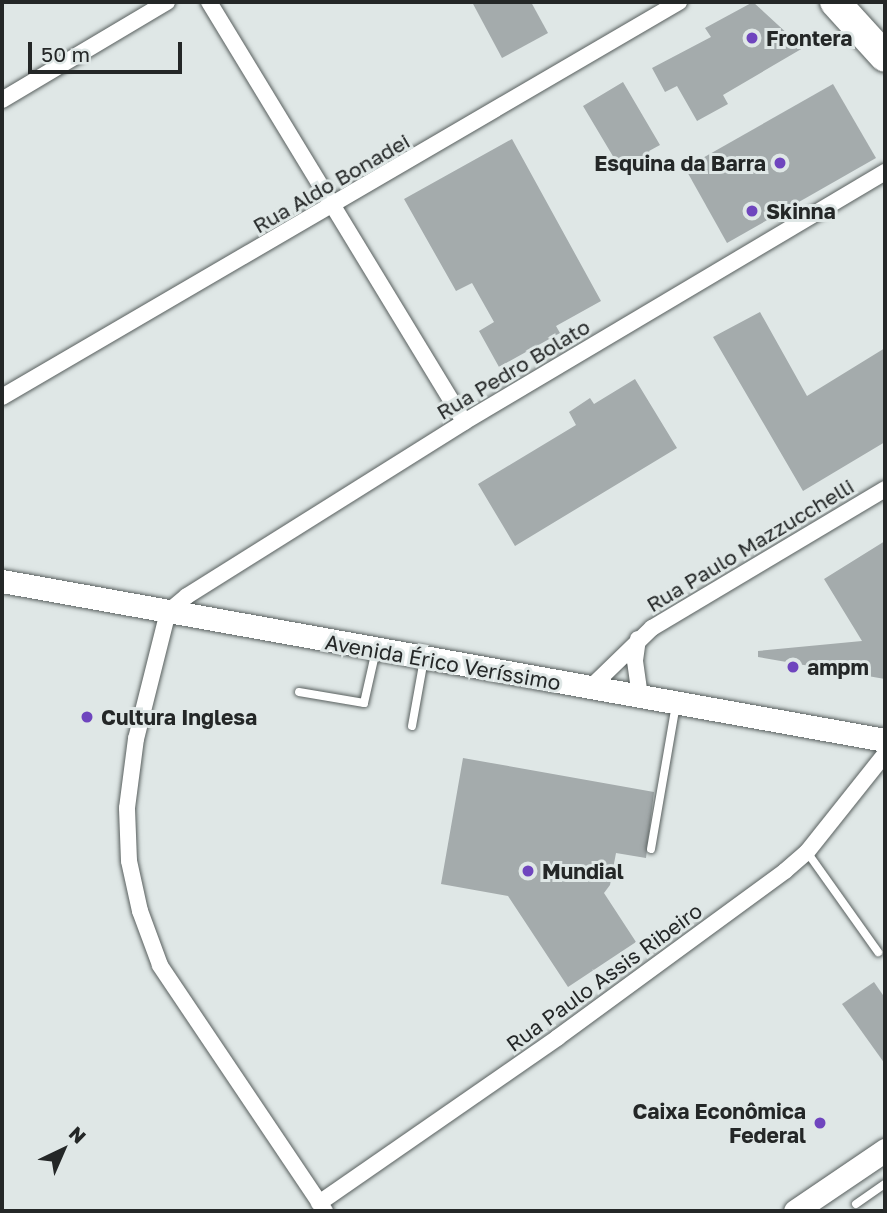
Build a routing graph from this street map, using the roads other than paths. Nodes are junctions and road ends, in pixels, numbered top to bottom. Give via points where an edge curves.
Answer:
1 (167, 2) edge
2 (209, 2) edge
3 (679, 2) edge
4 (835, 2) edge
5 (885, 57) edge
6 (2, 100) edge
7 (885, 172) edge
8 (332, 207) junction
9 (2, 397) edge
10 (464, 422) junction
11 (885, 489) edge
12 (2, 581) edge
13 (169, 612) junction
14 (638, 639) junction
15 (376, 650) junction
16 (424, 659) junction
17 (589, 689) junction
18 (299, 692) dead end
19 (640, 698) junction
20 (676, 704) junction
21 (412, 726) dead end
22 (885, 740) edge
23 (885, 754) edge
24 (652, 849) dead end
25 (807, 852) junction
26 (878, 952) dead end
27 (883, 1157) edge
28 (885, 1184) edge
29 (856, 1204) dead end
30 (322, 1207) edge
31 (795, 1211) edge

1 - 6 street
2 - 8 street
3 - 8 street, Rua Aldo Bonadei
4 - 5 highway
7 - 10 street, Rua Pedro Bolato
8 - 9 street, Rua Aldo Bonadei
8 - 10 street
10 - 13 street, Rua Pedro Bolato via 187,596
11 - 14 street, Rua Paulo Mazzucchelli
12 - 13 main road, Avenida Érico Veríssimo
13 - 15 main road, Avenida Érico Veríssimo
13 - 30 street via 135,739 127,808 129,861 139,912 160,965
14 - 17 street, Rua Paulo Mazzucchelli
14 - 19 street, Rua Paulo Mazzucchelli via 635,661
15 - 16 main road, Avenida Érico Veríssimo
15 - 18 lane via 364,703
16 - 17 main road, Avenida Érico Veríssimo
16 - 21 lane
17 - 19 main road, Avenida Érico Veríssimo
19 - 20 main road, Avenida Érico Veríssimo
20 - 22 main road, Avenida Érico Veríssimo
20 - 24 lane
23 - 25 street, Rua Paulo Assis Ribeiro
25 - 26 lane
25 - 30 street, Rua Paulo Assis Ribeiro
27 - 31 main road
28 - 29 lane

